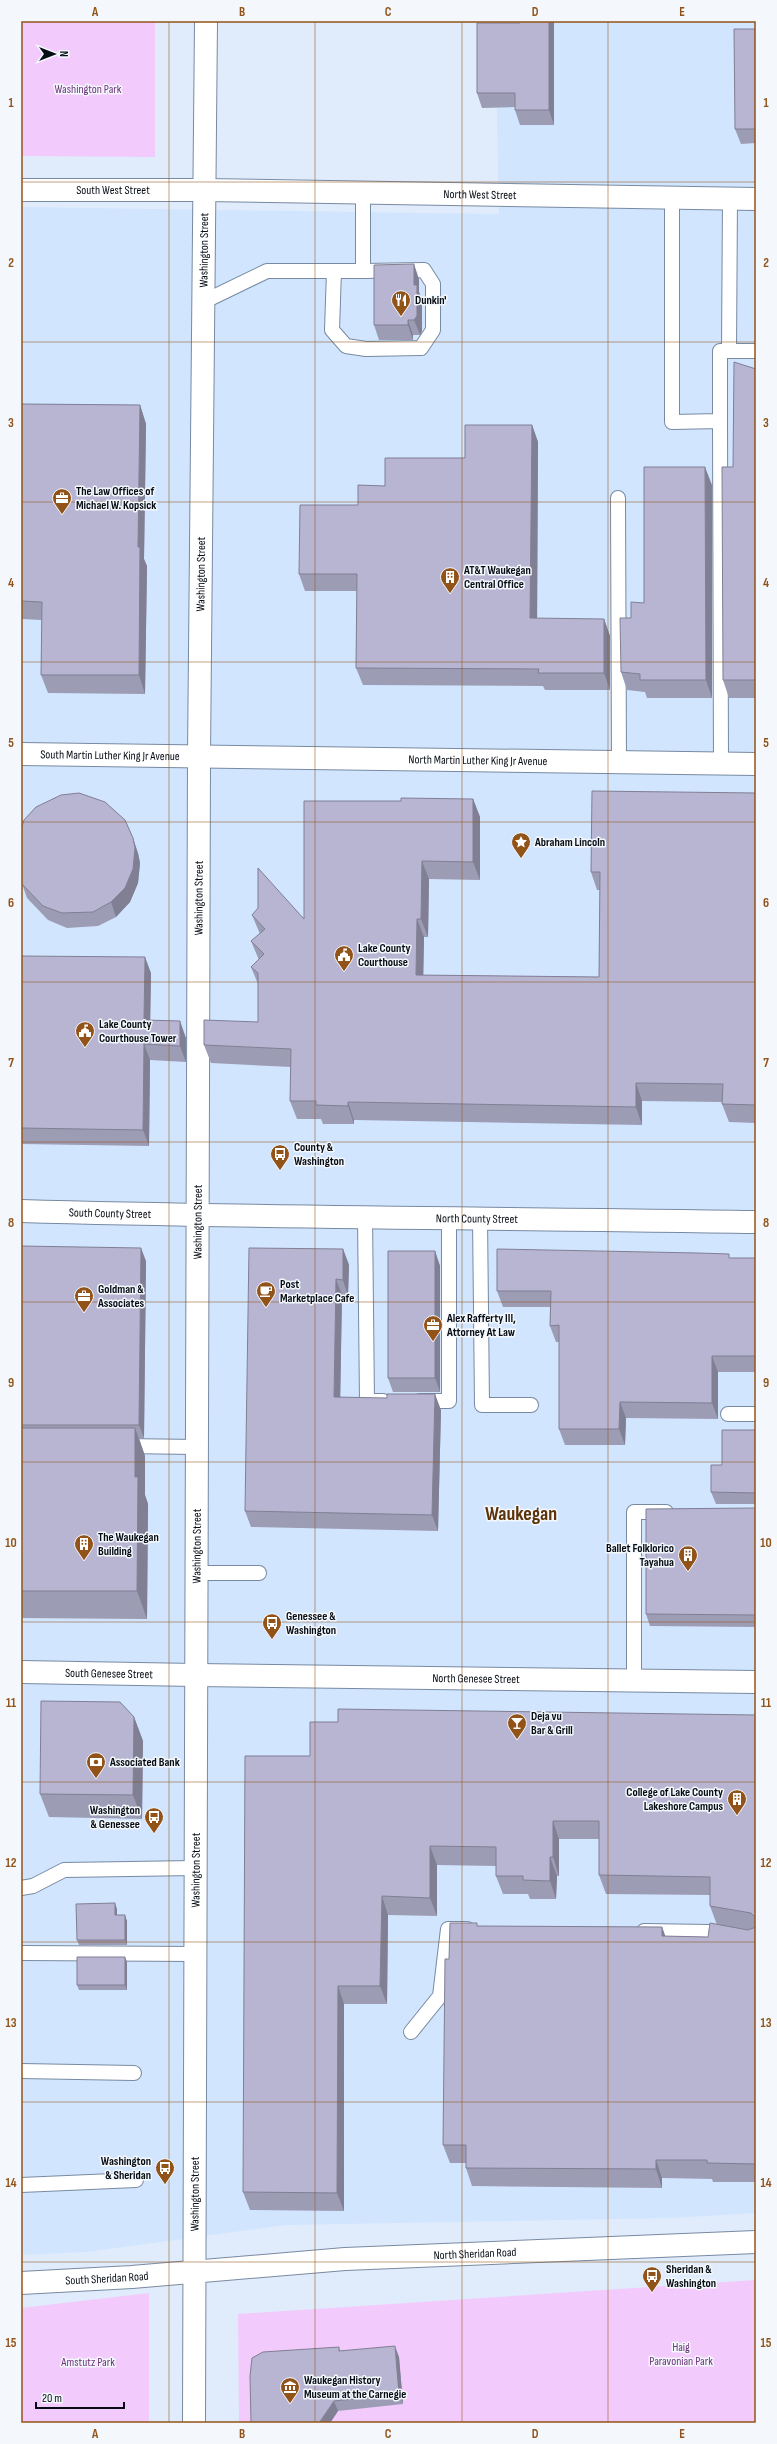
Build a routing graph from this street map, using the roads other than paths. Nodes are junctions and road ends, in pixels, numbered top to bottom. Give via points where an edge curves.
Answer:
1 (206, 21) edge
2 (21, 190) edge
3 (204, 190) junction
4 (363, 193) junction
5 (672, 198) junction
6 (730, 198) junction
7 (756, 199) edge
8 (334, 271) junction
9 (363, 271) junction
10 (203, 302) junction
11 (729, 351) junction
12 (756, 351) edge
13 (720, 421) junction
14 (618, 498) dead end
15 (21, 754) edge
16 (200, 756) junction
17 (619, 762) junction
18 (721, 763) junction
19 (756, 764) edge
20 (21, 1211) edge
21 (198, 1216) junction
22 (366, 1216) junction
23 (450, 1217) junction
24 (480, 1217) junction
25 (756, 1222) edge
26 (531, 1405) dead end
27 (728, 1414) dead end
28 (756, 1414) edge
29 (112, 1446) edge
30 (197, 1447) junction
31 (680, 1512) edge
32 (196, 1573) junction
33 (259, 1573) dead end
34 (21, 1672) edge
35 (196, 1675) junction
36 (634, 1680) junction
37 (756, 1682) edge
38 (195, 1868) junction
39 (21, 1888) edge
40 (483, 1929) edge
41 (632, 1931) edge
42 (756, 1940) edge
43 (21, 1953) edge
44 (195, 1954) junction
45 (411, 2032) dead end
46 (21, 2071) edge
47 (134, 2073) dead end
48 (136, 2180) dead end
49 (21, 2185) edge
50 (756, 2242) edge
51 (194, 2273) junction
52 (21, 2283) edge
53 (194, 2423) edge

1 - 3 main road, Washington Street
2 - 3 main road, South West Street
3 - 4 main road, North West Street
3 - 10 main road, Washington Street
4 - 5 main road, North West Street
4 - 9 lane
5 - 6 main road, North West Street
5 - 13 lane via 672,422
6 - 7 main road, North West Street
6 - 11 lane
8 - 9 lane
8 - 9 lane via 332,330 346,346 366,349 421,348 433,330 433,284 424,270
8 - 10 lane via 267,271
10 - 16 main road, Washington Street
11 - 12 lane
11 - 13 lane via 720,351
13 - 18 lane
14 - 17 lane
15 - 16 main road, South Martin Luther King Jr Avenue
16 - 17 main road, North Martin Luther King Jr Avenue
16 - 21 main road, Washington Street
17 - 18 main road, North Martin Luther King Jr Avenue
18 - 19 main road, North Martin Luther King Jr Avenue
20 - 21 main road, South County Street
21 - 22 main road, North County Street
21 - 30 main road, Washington Street
22 - 23 main road, North County Street
22 - 23 lane via 367,1401 450,1401
23 - 24 main road, North County Street
24 - 25 main road, North County Street
24 - 26 lane via 482,1405
27 - 28 lane
29 - 30 lane
30 - 32 main road, Washington Street
31 - 36 lane via 634,1512
32 - 33 lane
32 - 35 main road, Washington Street
34 - 35 main road, South Genesee Street
35 - 36 main road, North Genesee Street
35 - 38 main road, Washington Street
36 - 37 main road, North Genesee Street
38 - 39 lane via 64,1870 33,1886
38 - 44 main road, Washington Street
40 - 45 lane via 448,1929 440,1996
41 - 42 lane via 710,1932
43 - 44 lane
44 - 51 main road, Washington Street
46 - 47 lane
48 - 49 lane
50 - 51 main road, North Sheridan Road via 346,2259
51 - 52 main road, South Sheridan Road
51 - 53 main road, Washington Street

